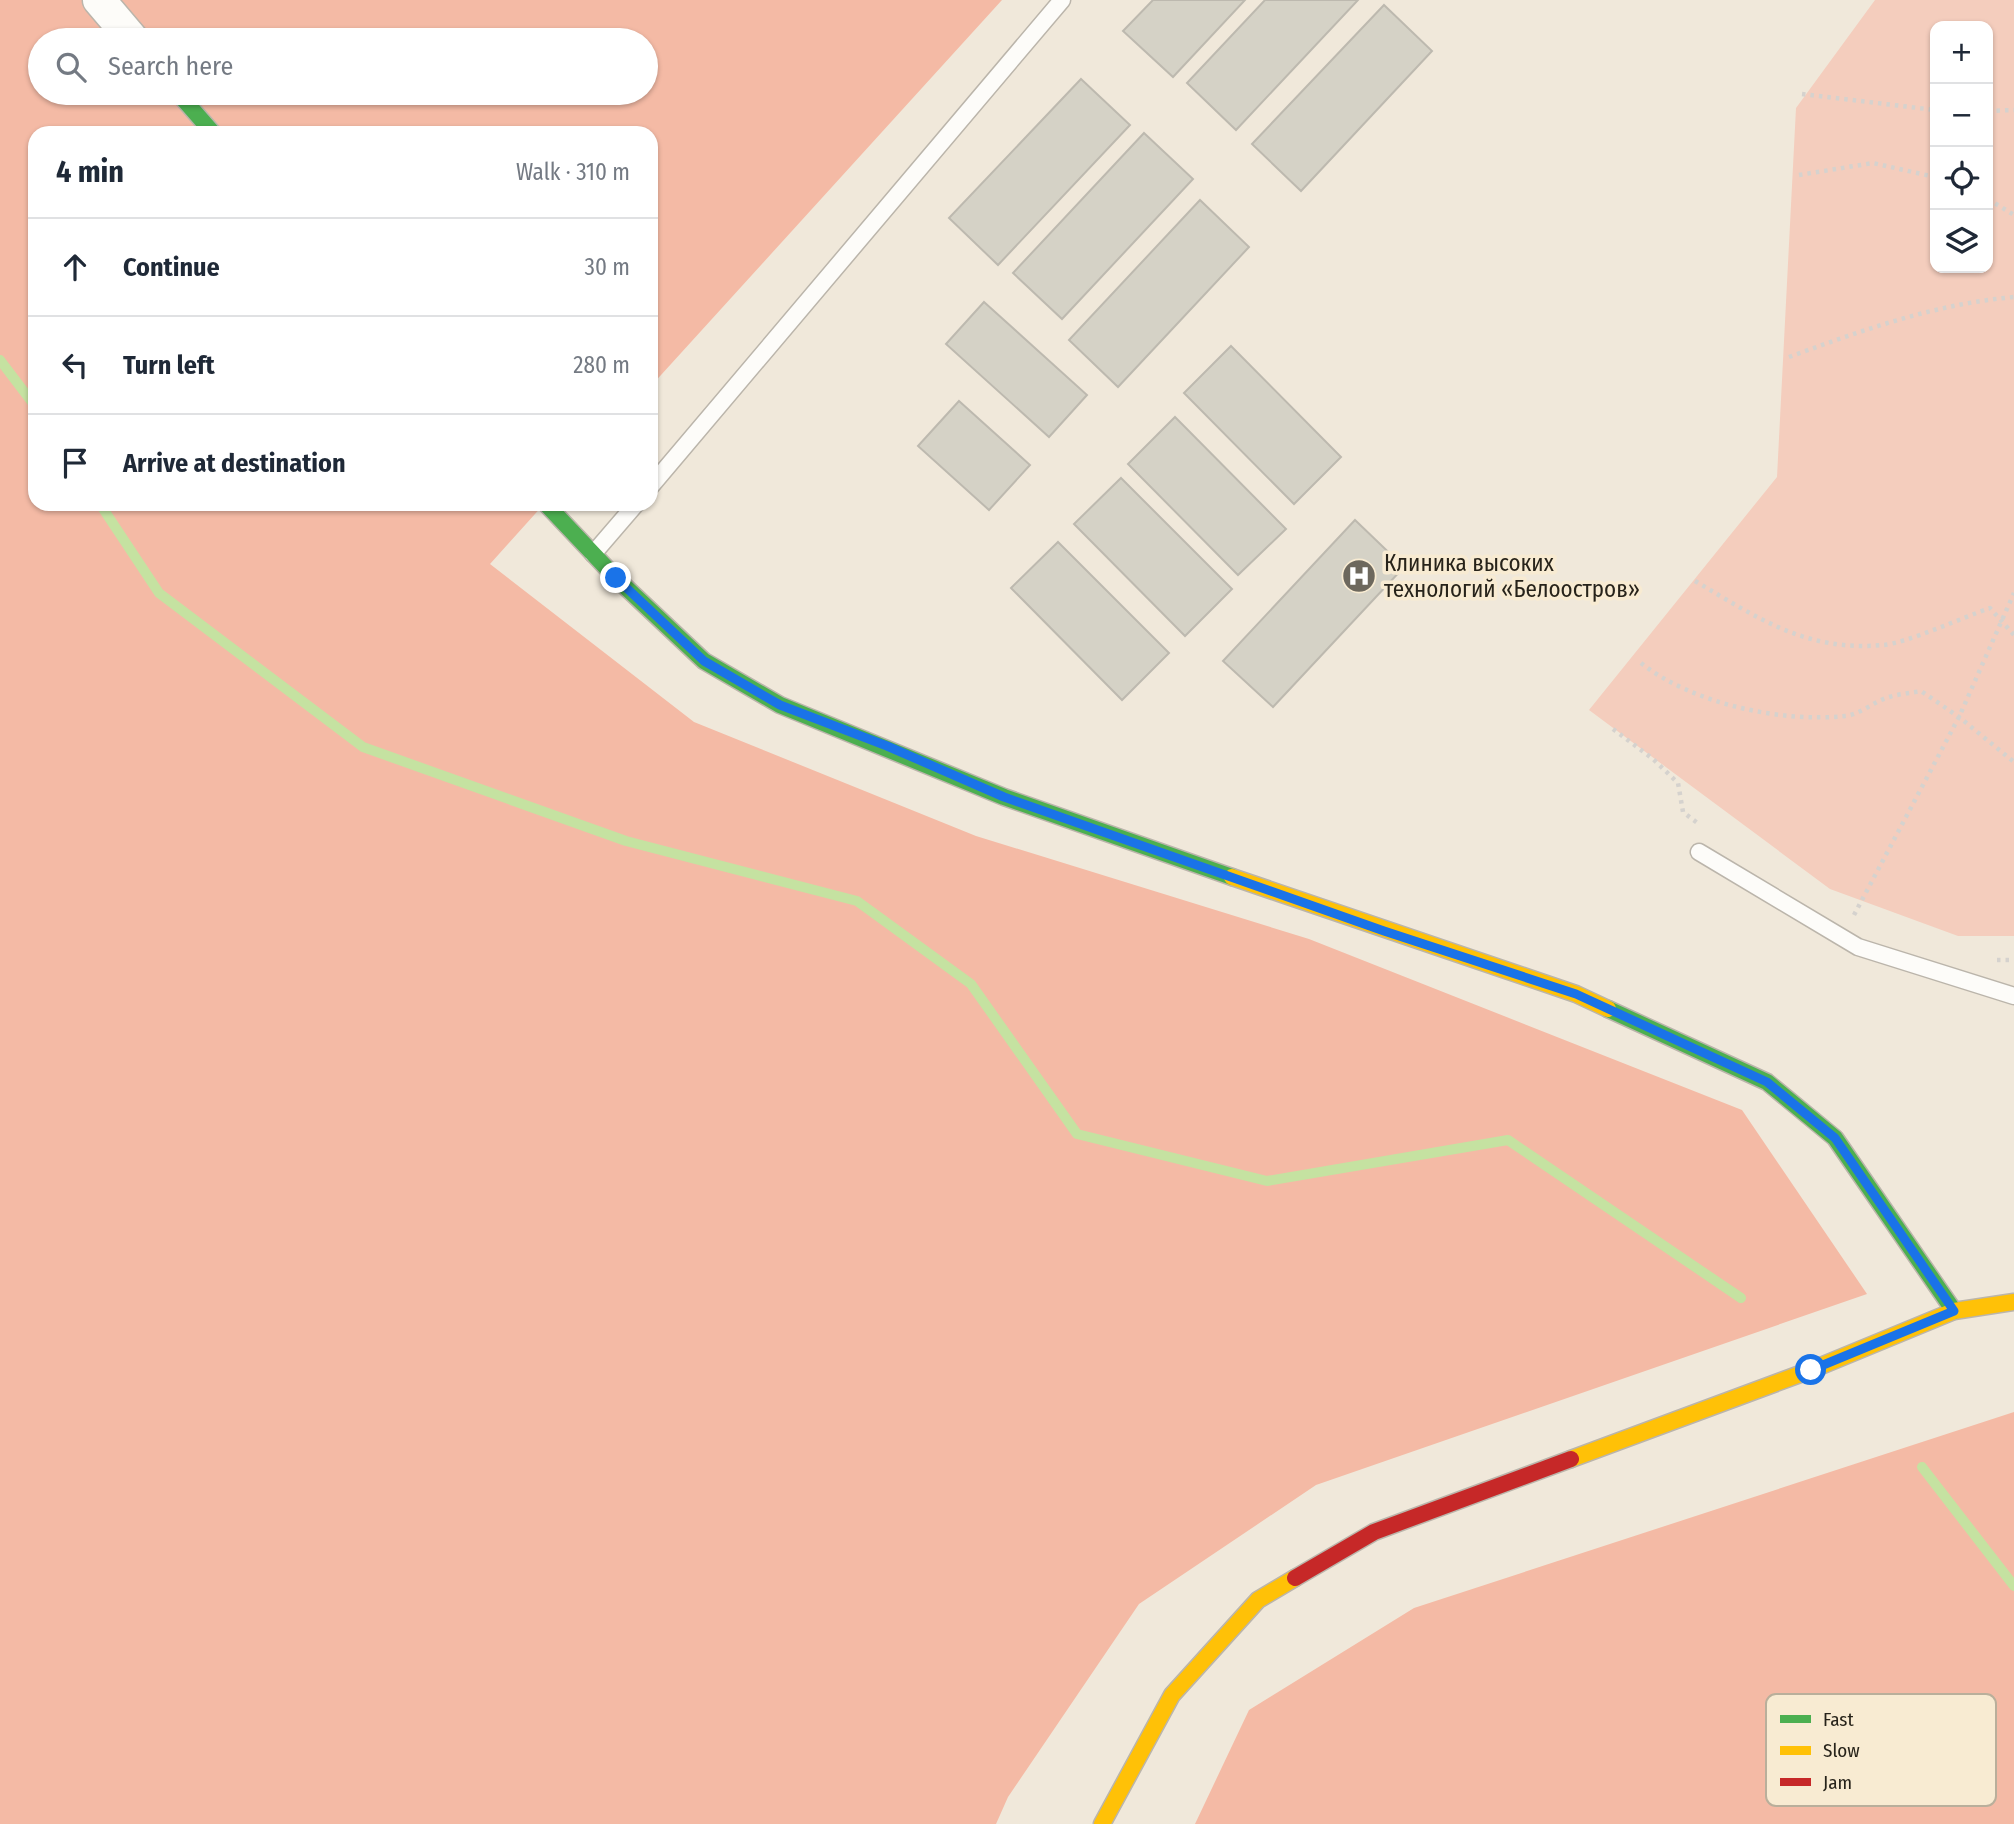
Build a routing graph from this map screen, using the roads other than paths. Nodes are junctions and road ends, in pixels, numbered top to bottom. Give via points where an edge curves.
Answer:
1 (99, 0) edge
2 (1062, 0) edge
3 (123, 28) edge
4 (188, 105) edge
5 (207, 126) edge
6 (658, 478) edge
7 (553, 511) edge
8 (630, 511) edge
9 (593, 554) junction
10 (1699, 852) dead end
11 (2014, 996) edge
12 (2014, 1302) edge
13 (1954, 1311) junction
14 (1102, 1824) edge

1 - 3 street
2 - 6 lane
4 - 5 street
7 - 9 street
8 - 9 lane
9 - 13 street via 704,661 780,705 1004,797 1576,994 1767,1082 1835,1138
10 - 11 lane via 1858,947
12 - 13 street
13 - 14 street via 1811,1370 1374,1532 1258,1600 1172,1695

